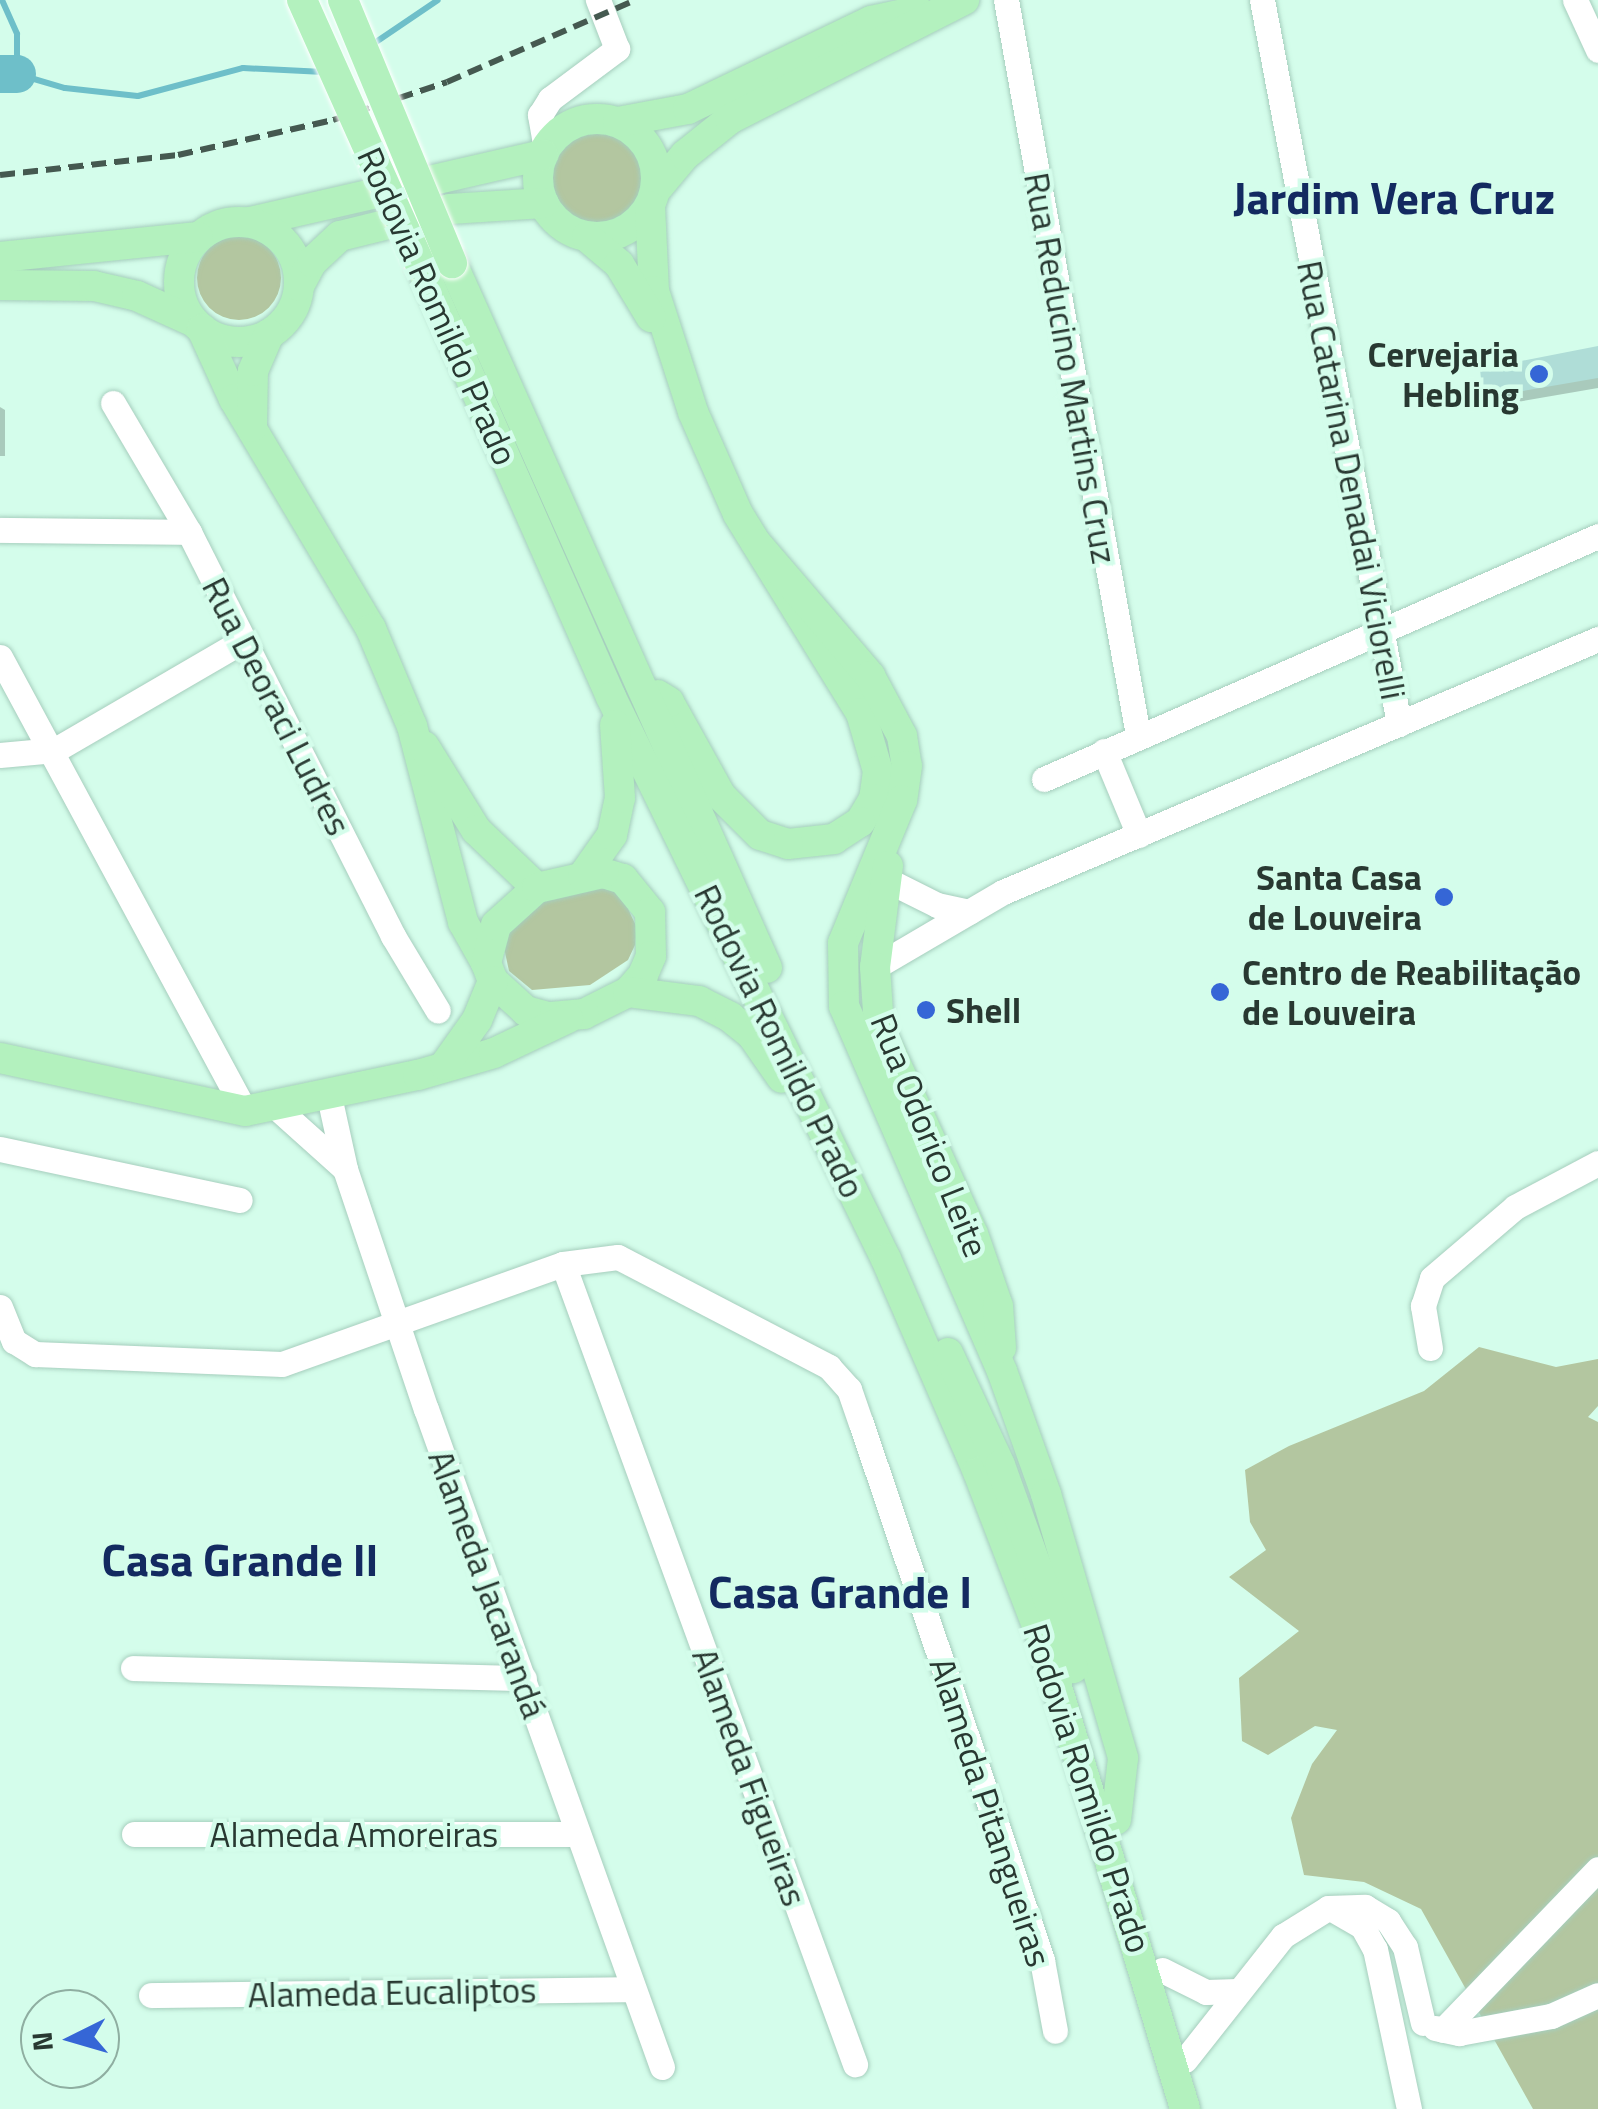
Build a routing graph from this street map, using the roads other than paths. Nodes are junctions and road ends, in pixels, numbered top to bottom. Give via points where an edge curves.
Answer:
1 (302, 0) edge
2 (343, 0) edge
3 (598, 0) edge
4 (1006, 0) edge
5 (1262, 0) edge
6 (1574, 0) edge
7 (953, 4) edge
8 (1598, 50) edge
9 (618, 122) junction
10 (544, 152) junction
11 (653, 198) junction
12 (544, 203) junction
13 (250, 222) junction
14 (198, 237) junction
15 (586, 237) junction
16 (0, 257) edge
17 (0, 285) edge
18 (300, 286) junction
19 (198, 326) junction
20 (270, 334) junction
21 (672, 349) junction
22 (113, 403) dead end
23 (252, 427) junction
24 (0, 530) edge
25 (188, 532) junction
26 (1598, 536) edge
27 (757, 544) junction
28 (1378, 632) junction
29 (1598, 639) edge
30 (244, 640) junction
31 (0, 657) edge
32 (639, 682) junction
33 (611, 697) junction
34 (1398, 724) junction
35 (412, 726) junction
36 (1138, 735) junction
37 (55, 750) junction
38 (1104, 751) junction
39 (0, 754) edge
40 (1044, 778) dead end
41 (1139, 835) junction
42 (886, 838) junction
43 (582, 876) junction
44 (890, 881) junction
45 (537, 888) junction
46 (969, 912) junction
47 (874, 967) junction
48 (490, 972) junction
49 (628, 992) junction
50 (438, 1011) dead end
51 (568, 1018) junction
52 (0, 1058) edge
53 (445, 1065) junction
54 (329, 1096) junction
55 (277, 1108) junction
56 (245, 1111) junction
57 (0, 1150) edge
58 (1598, 1163) edge
59 (345, 1169) junction
60 (240, 1200) dead end
61 (886, 1258) junction
62 (564, 1264) junction
63 (0, 1306) edge
64 (397, 1319) junction
65 (1430, 1348) dead end
66 (1002, 1371) junction
67 (133, 1668) dead end
68 (524, 1678) junction
69 (1116, 1820) junction
70 (134, 1834) dead end
71 (574, 1834) junction
72 (1598, 1869) edge
73 (1328, 1908) junction
74 (1162, 1970) junction
75 (632, 1989) junction
76 (1237, 1990) junction
77 (152, 1995) dead end
78 (1598, 1995) edge
79 (1391, 2018) junction
80 (1432, 2027) junction
81 (1055, 2032) dead end
82 (1185, 2060) junction
83 (855, 2064) dead end
84 (662, 2067) dead end
85 (1186, 2109) edge
86 (1197, 2109) edge
87 (1409, 2109) edge

1 - 33 main road, Rodovia Romildo Prado, bridge
2 - 32 main road, Rodovia Romildo Prado, bridge via 452,264
3 - 10 street via 617,49 550,99 540,115
4 - 36 street, Rua Reducino Martins Cruz
5 - 28 street, Rua Catarina Denadai Viciorelli
6 - 8 street
7 - 9 main road via 872,21 688,108
7 - 11 main road via 730,119 685,155
9 - 10 main road via 577,122
9 - 11 main road via 650,150
10 - 12 main road
10 - 13 main road
11 - 15 main road via 624,232
11 - 21 main road via 654,291
12 - 15 main road via 569,230
12 - 18 main road via 450,209 340,236 312,262
13 - 14 main road via 222,223
13 - 18 main road via 287,245
14 - 16 main road
14 - 19 main road via 179,279
15 - 21 main road via 619,264
17 - 19 main road via 94,286
18 - 20 main road via 290,314
19 - 20 main road via 235,342
19 - 23 main road
20 - 23 main road via 253,371
21 - 27 main road via 728,491
22 - 25 street, Rua Deoraci Ludres
23 - 35 main road via 344,575
24 - 25 street
25 - 30 street, Rua Deoraci Ludres
26 - 28 street
27 - 32 main road via 847,688 873,744 876,785 860,822 810,844 760,835 721,796 669,702
27 - 42 main road via 870,676 902,736 907,766
28 - 34 street, Rua Catarina Denadai Viciorelli
28 - 36 street
29 - 34 street
30 - 37 street
30 - 50 street, Rua Deoraci Ludres via 393,936
31 - 37 street
32 - 69 main road, Rodovia Romildo Prado via 1000,1465 1062,1632
33 - 43 main road via 620,798 612,834
33 - 61 main road, Rodovia Romildo Prado
34 - 41 street
35 - 45 main road via 476,830
35 - 48 main road via 463,922
36 - 38 street
37 - 39 street
37 - 56 street
38 - 40 street
38 - 41 street
41 - 46 street
42 - 44 main road, Rua Odorico Leite
42 - 66 main road via 843,942 844,1006
43 - 45 main road
43 - 49 main road via 624,879 650,912 651,956
44 - 46 street via 937,905
44 - 47 main road, Rua Odorico Leite
45 - 48 main road via 496,925
46 - 47 street
47 - 66 main road, Rua Odorico Leite via 879,1027 998,1306
48 - 51 main road via 526,1011
48 - 53 main road via 476,1020
49 - 51 main road
49 - 61 main road via 699,1001 752,1035
51 - 53 main road via 494,1053
52 - 56 main road
53 - 54 main road
54 - 55 main road
54 - 59 street, Alameda Jacarandá
55 - 56 main road
55 - 59 street
57 - 60 street
58 - 65 street via 1514,1207 1432,1278 1422,1317
59 - 64 street, Alameda Jacarandá
61 - 85 main road, Rodovia Romildo Prado via 1044,1641
62 - 64 street, Alameda Pitangueiras
62 - 81 street, Alameda Pitangueiras via 618,1257 652,1270 829,1366 849,1389 1042,1960
62 - 83 street, Alameda Figueiras
63 - 64 street, Alameda Pitangueiras via 14,1340 35,1354 203,1363 282,1364 356,1343
64 - 68 street, Alameda Jacarandá
66 - 69 main road via 1113,1714 1123,1758
67 - 68 street
68 - 71 street, Alameda Jacarandá
69 - 74 main road, Rodovia Romildo Prado
70 - 71 street, Alameda Amoreiras
71 - 75 street, Alameda Jacarandá
72 - 80 street
73 - 76 street via 1298,1922
73 - 79 street via 1346,1914 1368,1938
73 - 80 street via 1364,1907 1388,1921
74 - 76 street via 1206,1992
74 - 82 main road, Rodovia Romildo Prado
75 - 77 street, Alameda Eucaliptos
75 - 84 street, Alameda Jacarandá
76 - 82 street
78 - 80 street via 1550,2016 1476,2031
79 - 80 street
79 - 87 street
82 - 86 main road, Rodovia Romildo Prado

